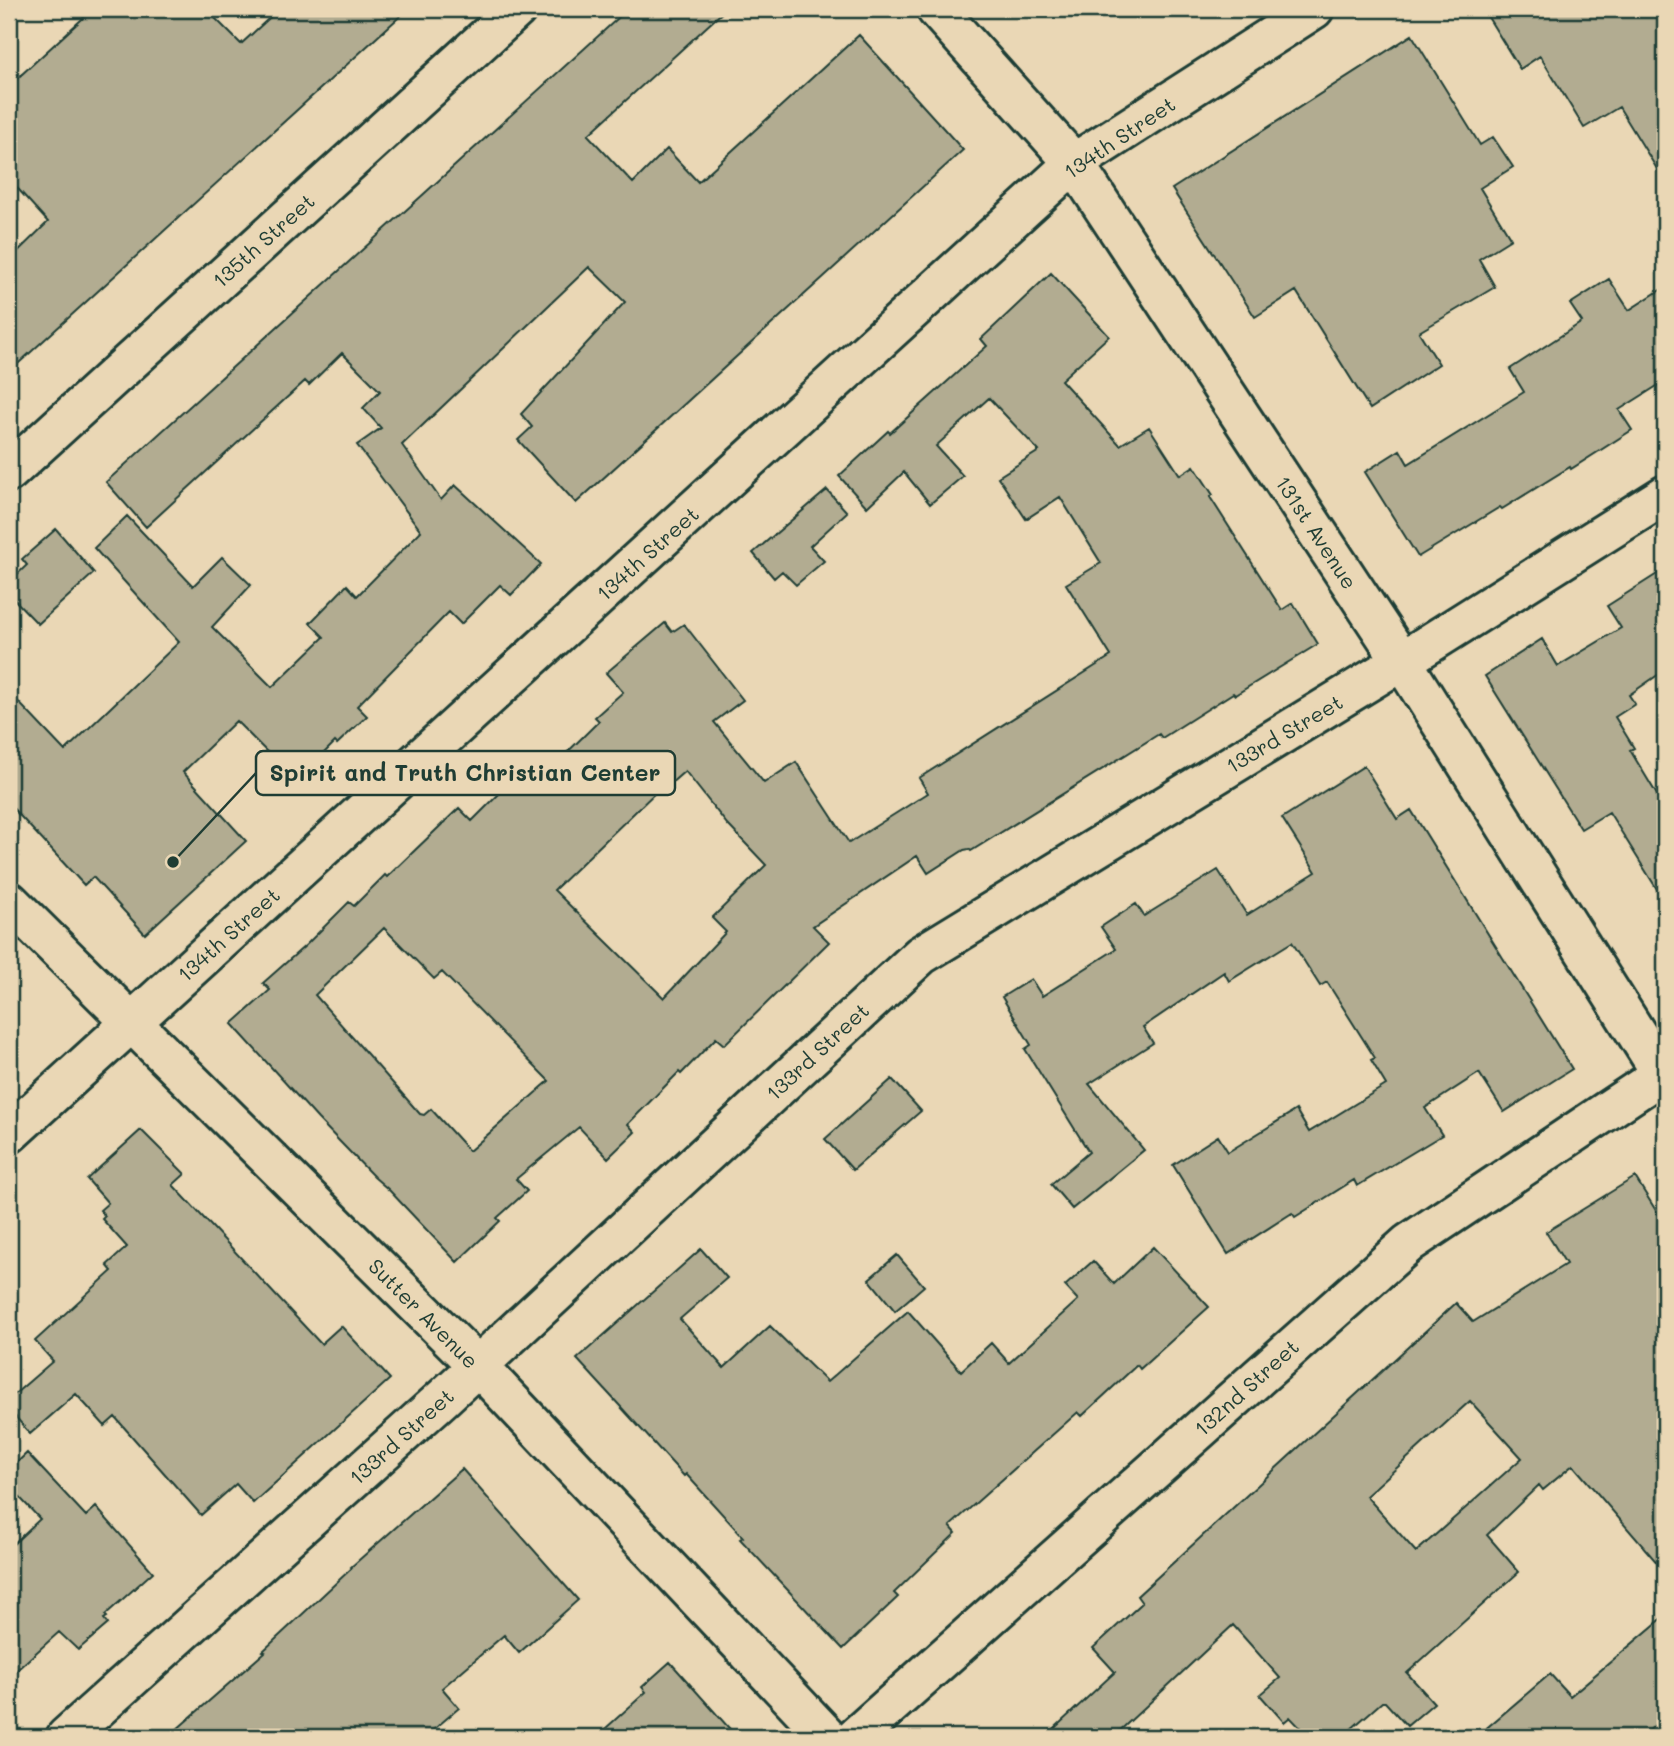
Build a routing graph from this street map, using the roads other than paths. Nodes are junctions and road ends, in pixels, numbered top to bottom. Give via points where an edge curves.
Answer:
1 (517, 9) edge
2 (936, 9) edge
3 (1314, 9) edge
4 (1074, 163) junction
5 (9, 472) edge
6 (1665, 495) edge
7 (1402, 662) junction
8 (9, 901) edge
9 (130, 1023) junction
10 (1664, 1075) edge
11 (9, 1134) edge
12 (478, 1366) junction
13 (66, 1737) edge
14 (828, 1737) edge
15 (855, 1737) edge

1 - 5 street, 135th Street
2 - 4 street, 131st Avenue
3 - 4 street, 134th Street
4 - 7 street, 131st Avenue
4 - 9 street, 134th Street
6 - 7 street, 133rd Street
7 - 10 street, 131st Avenue
7 - 12 street, 133rd Street via 921,955
8 - 9 street, Sutter Avenue
9 - 11 street, 134th Street
9 - 12 street, Sutter Avenue
10 - 15 street, 132nd Street via 1409,1243
12 - 13 street, 133rd Street
12 - 14 street, Sutter Avenue

